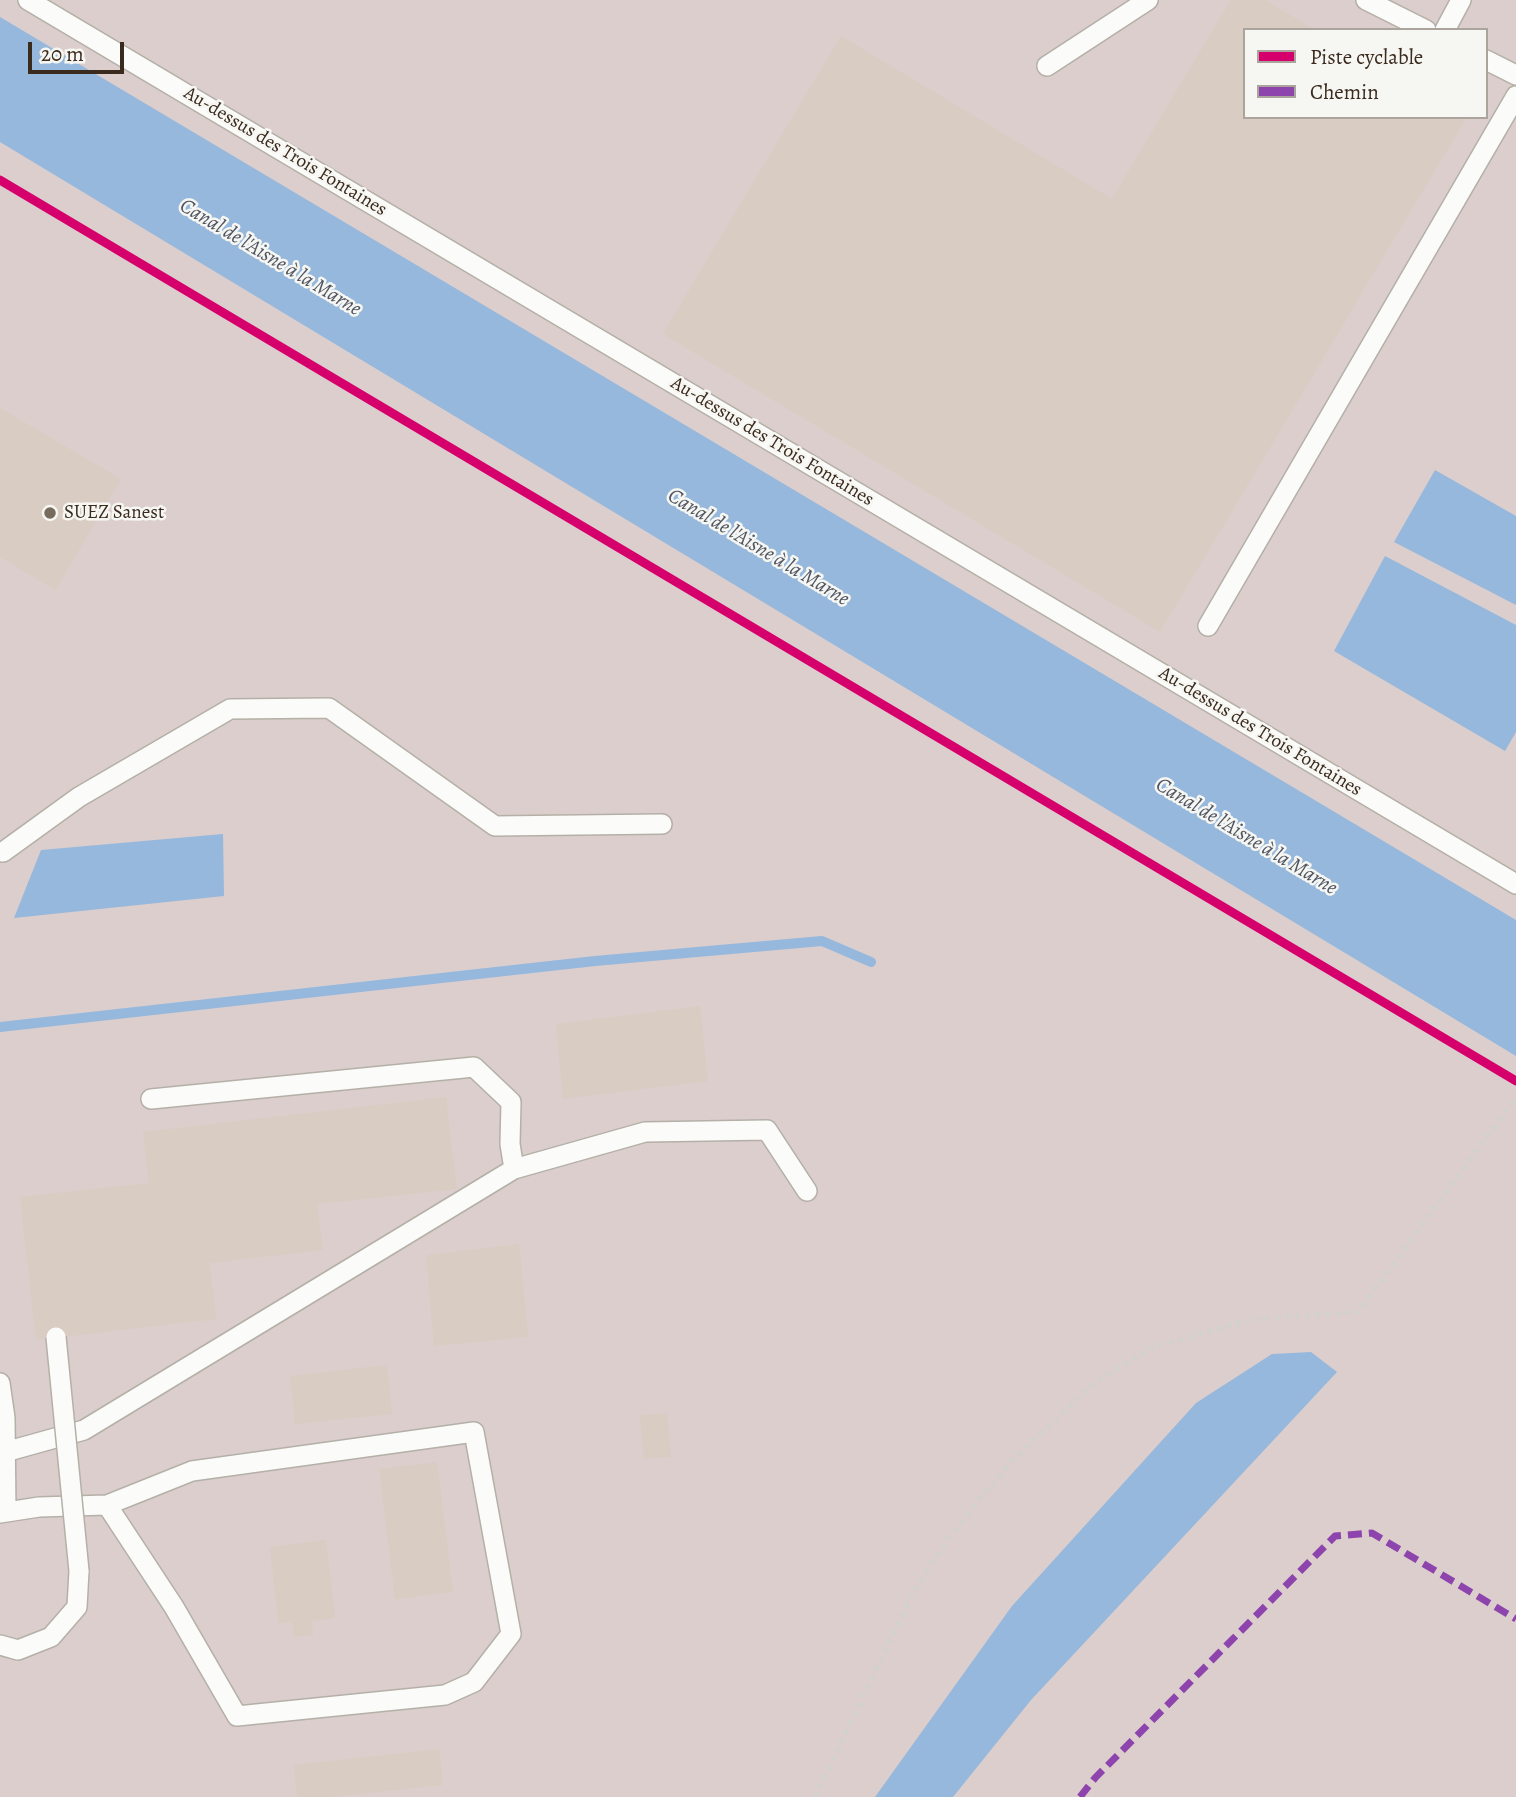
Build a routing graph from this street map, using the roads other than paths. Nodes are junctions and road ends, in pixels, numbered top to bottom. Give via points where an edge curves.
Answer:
1 (28, 0) edge
2 (1148, 0) edge
3 (1366, 0) edge
4 (1461, 0) edge
5 (1422, 28) edge
6 (1446, 28) edge
7 (1488, 61) edge
8 (1047, 66) dead end
9 (1516, 75) edge
10 (1516, 96) edge
11 (1208, 626) dead end
12 (663, 824) dead end
13 (1, 851) edge
14 (1516, 884) edge
15 (151, 1099) dead end
16 (514, 1169) junction
17 (807, 1191) dead end
18 (56, 1338) dead end
19 (0, 1383) edge
20 (3, 1451) edge
21 (107, 1505) junction
22 (3, 1513) edge
23 (0, 1645) edge

1 - 14 lane, Au-dessus des Trois Fontaines
2 - 8 lane
3 - 5 lane
4 - 6 lane
7 - 9 lane
10 - 11 lane
12 - 13 lane via 495,826 329,708 230,709 79,797
15 - 16 lane via 474,1067 511,1102
16 - 17 lane via 645,1132 767,1130
16 - 20 lane via 84,1430
18 - 23 lane, bridge via 79,1572 77,1607 51,1637 18,1650
19 - 20 lane
20 - 22 lane
21 - 21 lane via 174,1607 237,1716 445,1696 474,1682 512,1634 474,1432 192,1471
21 - 22 lane

